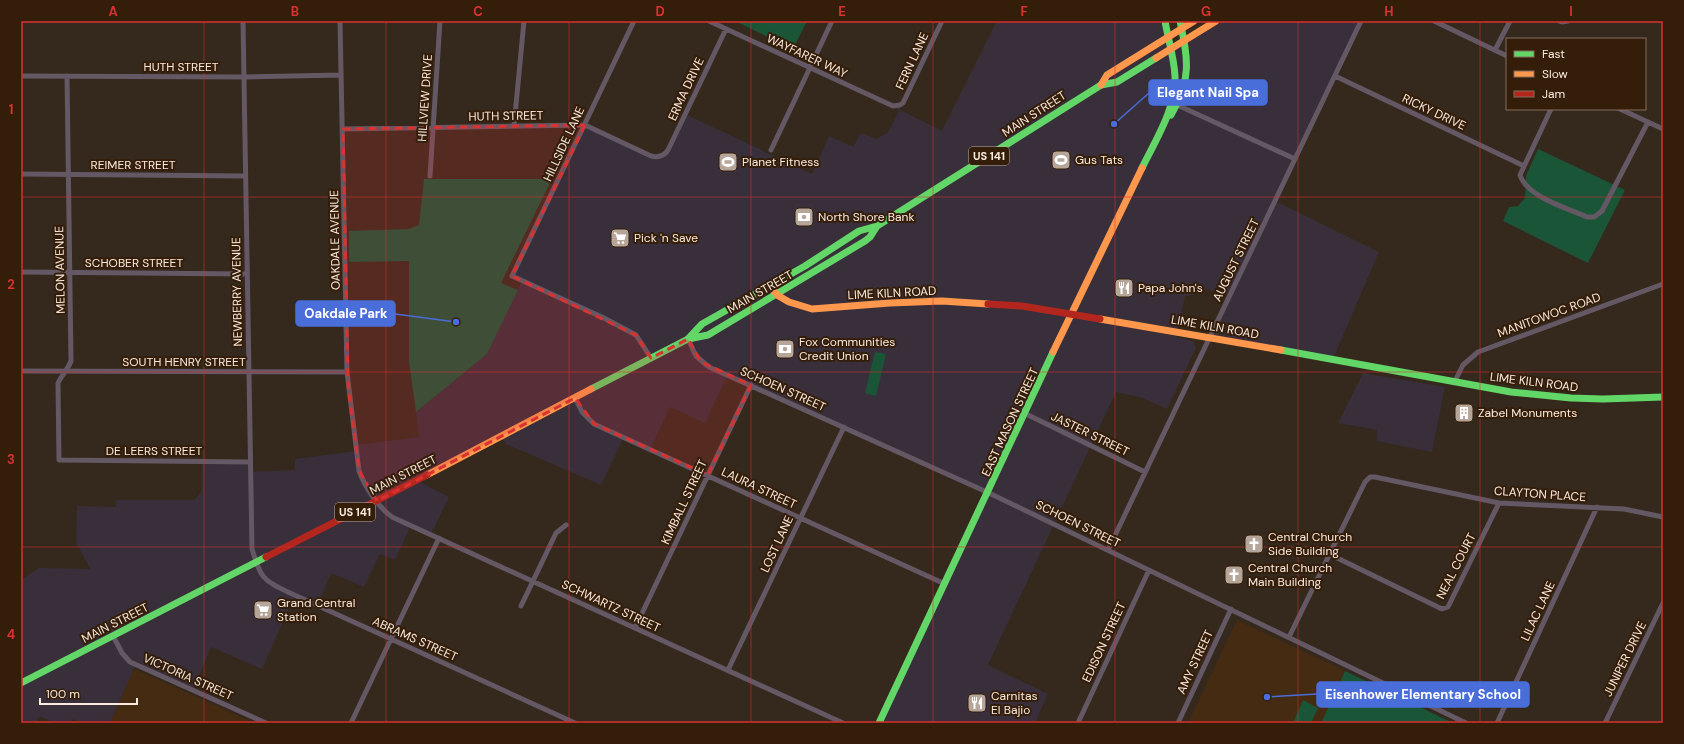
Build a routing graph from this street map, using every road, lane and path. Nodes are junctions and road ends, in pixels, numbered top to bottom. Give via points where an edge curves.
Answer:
1 (243, 21) edge
2 (340, 21) edge
3 (440, 21) edge
4 (524, 21) edge
5 (634, 21) edge
6 (709, 21) edge
7 (832, 21) edge
8 (942, 21) edge
9 (1165, 21) edge
10 (1180, 21) edge
11 (1194, 21) edge
12 (1216, 21) edge
13 (1361, 21) edge
14 (1434, 21) edge
15 (1510, 21) edge
16 (1559, 21) edge
17 (1568, 21) edge
18 (726, 29) junction
19 (1182, 29) junction
20 (1168, 38) junction
21 (1184, 41) junction
22 (1171, 49) junction
23 (1495, 50) junction
24 (1506, 56) edge
25 (810, 68) junction
26 (341, 75) junction
27 (21, 76) edge
28 (67, 76) junction
29 (1335, 76) junction
30 (244, 77) junction
31 (1101, 84) junction
32 (1175, 104) junction
33 (897, 106) joint
34 (1551, 110) edge
35 (1622, 110) edge
36 (1648, 122) junction
37 (585, 125) junction
38 (514, 126) junction
39 (434, 127) junction
40 (342, 129) junction
41 (1663, 129) edge
42 (771, 150) dead end
43 (662, 156) joint
44 (1295, 159) junction
45 (1524, 166) junction
46 (21, 174) edge
47 (69, 174) junction
48 (245, 176) junction
49 (430, 176) dead end
50 (877, 226) junction
51 (21, 272) edge
52 (71, 273) junction
53 (247, 274) junction
54 (1663, 284) edge
55 (770, 285) junction
56 (777, 295) junction
57 (1072, 313) junction
58 (1210, 337) junction
59 (688, 339) junction
60 (651, 358) junction
61 (21, 371) edge
62 (65, 372) junction
63 (347, 372) junction
64 (249, 373) junction
65 (1455, 381) junction
66 (751, 385) junction
67 (1663, 397) edge
68 (575, 398) junction
69 (1026, 414) junction
70 (844, 427) junction
71 (59, 460) joint
72 (250, 462) junction
73 (1145, 472) junction
74 (708, 476) junction
75 (988, 493) junction
76 (377, 501) junction
77 (1499, 503) junction
78 (1597, 507) junction
79 (1663, 517) edge
80 (800, 518) junction
81 (566, 525) dead end
82 (439, 538) junction
83 (1108, 550) junction
84 (1329, 554) junction
85 (256, 563) junction
86 (1149, 570) junction
87 (533, 581) junction
88 (945, 584) junction
89 (1663, 603) edge
90 (521, 606) dead end
91 (1231, 609) junction
92 (635, 628) junction
93 (113, 636) junction
94 (1289, 637) junction
95 (391, 638) junction
96 (728, 670) junction
97 (21, 682) edge
98 (266, 723) edge
99 (351, 723) edge
100 (575, 723) edge
101 (843, 723) edge
102 (879, 723) edge
103 (1078, 723) edge
104 (1178, 723) edge
105 (1466, 723) edge
106 (1497, 723) edge
107 (1605, 723) edge

1 - 30 street, NEWBERRY AVENUE
2 - 26 street, OAKDALE AVENUE
3 - 39 street, HILLVIEW DRIVE
4 - 38 street
5 - 37 street, HILLSIDE LANE
6 - 18 street, WAYFARER WAY
7 - 25 street
8 - 33 street, FERN LANE via 903,103
9 - 20 main road, EAST MASON STREET
10 - 19 main road, EAST MASON STREET
11 - 19 main road, MAIN STREET / US 141
12 - 21 main road, MAIN STREET / US 141
13 - 29 street, AUGUST STREET
14 - 23 street
15 - 23 street
16 - 17 street
18 - 25 street, WAYFARER WAY
18 - 43 street, ERMA DRIVE via 668,150
19 - 20 main road, MAIN STREET / US 141
19 - 21 main road, EAST MASON STREET
20 - 22 main road, EAST MASON STREET
20 - 31 main road, MAIN STREET / US 141 via 1107,75
21 - 22 main road, MAIN STREET / US 141
21 - 32 main road, EAST MASON STREET via 1187,76 1185,89
22 - 31 main road, MAIN STREET / US 141 via 1117,82
22 - 32 main road, EAST MASON STREET via 1176,76
23 - 24 street
25 - 33 street, WAYFARER WAY via 889,105
25 - 42 street
26 - 30 street, HUTH STREET
26 - 40 street, OAKDALE AVENUE
27 - 28 street, HUTH STREET
28 - 30 street, HUTH STREET
28 - 47 street, MELON AVENUE
29 - 44 street, AUGUST STREET
29 - 45 street, RICKY DRIVE
30 - 48 street, NEWBERRY AVENUE
31 - 50 main road, MAIN STREET / US 141
32 - 44 street
32 - 57 main road, EAST MASON STREET
34 - 45 street
35 - 36 street
36 - 41 street
36 - 45 street via 1602,211 1594,217 1587,217 1540,196 1526,185 1520,175
37 - 38 street, HUTH STREET
37 - 43 street, HUTH STREET via 651,156
37 - 60 street, HILLSIDE LANE via 512,276 636,334
38 - 39 street, HUTH STREET
39 - 40 street, HUTH STREET
39 - 49 street, HILLVIEW DRIVE
40 - 63 street, OAKDALE AVENUE
44 - 58 street, AUGUST STREET
46 - 47 street, REIMER STREET
47 - 48 street, REIMER STREET
47 - 52 street, MELON AVENUE
48 - 53 street, NEWBERRY AVENUE
50 - 55 main road, MAIN STREET / US 141 via 859,231
50 - 56 main road, MAIN STREET / US 141 via 867,240
51 - 52 street, SCHOBER STREET
52 - 53 street, SCHOBER STREET
52 - 62 street, MELON AVENUE via 71,361
53 - 64 street, NEWBERRY AVENUE
54 - 65 street, MANITOWOC ROAD via 1478,352 1462,366
55 - 56 main road, LIME KILN ROAD
55 - 59 main road, MAIN STREET / US 141 via 702,324
56 - 57 main road, LIME KILN ROAD via 797,306 812,309 916,302 962,302
56 - 59 main road, MAIN STREET / US 141 via 708,335
57 - 58 main road, LIME KILN ROAD
57 - 69 main road, EAST MASON STREET
58 - 65 main road, LIME KILN ROAD
58 - 73 street, AUGUST STREET
59 - 60 main road, MAIN STREET / US 141
59 - 66 street, SCHOEN STREET via 701,362
60 - 68 main road, MAIN STREET / US 141
61 - 62 street, SOUTH HENRY STREET
62 - 64 street, SOUTH HENRY STREET
62 - 71 street, MELON AVENUE via 58,383
63 - 64 street, SOUTH HENRY STREET
63 - 76 street, OAKDALE AVENUE via 359,470
64 - 72 street, NEWBERRY AVENUE
65 - 67 main road, LIME KILN ROAD via 1511,392 1569,398
66 - 70 street, SCHOEN STREET
66 - 74 street, KIMBALL STREET
68 - 74 street, LAURA STREET via 582,412 594,424
68 - 76 main road, MAIN STREET / US 141
69 - 73 street, JASTER STREET
69 - 75 main road, EAST MASON STREET
70 - 75 street, SCHOEN STREET
70 - 80 street, LOST LANE
71 - 72 street, DE LEERS STREET
72 - 85 street, NEWBERRY AVENUE via 252,549
73 - 83 street, AUGUST STREET
74 - 80 street, LAURA STREET
74 - 92 street, KIMBALL STREET
75 - 83 street, SCHOEN STREET
75 - 88 main road, EAST MASON STREET
76 - 82 street, SCHWARTZ STREET via 392,517
76 - 85 main road, MAIN STREET / US 141
77 - 78 street, CLAYTON PLACE
77 - 84 street, CLAYTON PLACE via 1370,477 1364,482
77 - 84 street, NEAL COURT via 1448,607 1442,609
78 - 79 street, CLAYTON PLACE via 1624,509
78 - 106 street, LILAC LANE
80 - 88 street, LAURA STREET
80 - 96 street, LOST LANE
81 - 87 street via 556,533
82 - 87 street, SCHWARTZ STREET
82 - 95 street
83 - 86 street, SCHOEN STREET
84 - 94 street
85 - 93 main road, MAIN STREET / US 141
85 - 95 street, ABRAMS STREET via 262,575 272,584
86 - 91 street, SCHOEN STREET
86 - 103 street, EDISON STREET
87 - 90 street
87 - 92 street, SCHWARTZ STREET
88 - 102 main road, EAST MASON STREET
89 - 107 street, JUNIPER DRIVE
91 - 94 street, SCHOEN STREET
91 - 104 street, AMY STREET
92 - 96 street, SCHWARTZ STREET
93 - 97 main road, MAIN STREET / US 141
93 - 98 street, VICTORIA STREET via 130,662
94 - 105 street, SCHOEN STREET
95 - 99 street
95 - 100 street, ABRAMS STREET
96 - 101 street, SCHWARTZ STREET

